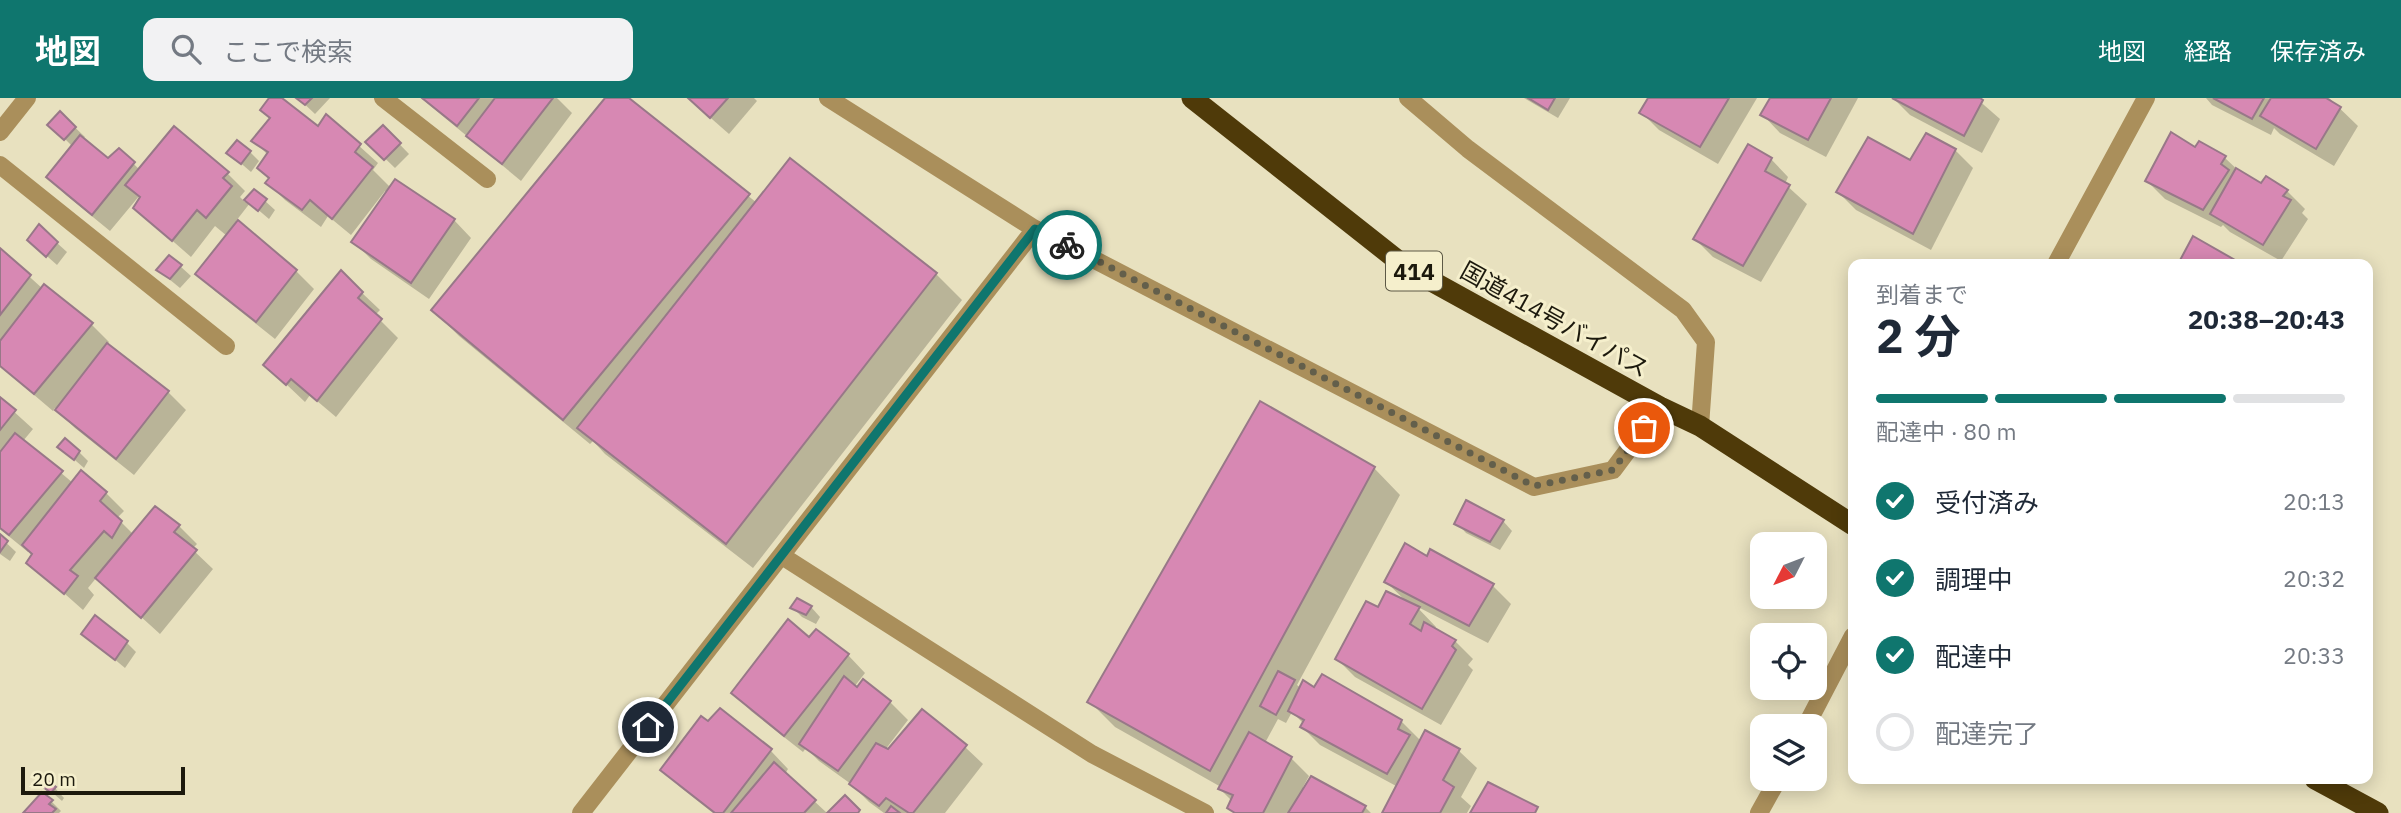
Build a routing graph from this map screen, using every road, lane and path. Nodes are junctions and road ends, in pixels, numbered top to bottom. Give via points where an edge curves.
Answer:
1 (27, 98) edge
2 (383, 98) edge
3 (828, 98) edge
4 (1192, 98) edge
5 (1408, 98) edge
6 (2147, 98) edge
7 (0, 132) edge
8 (0, 165) edge
9 (486, 180) dead end
10 (1035, 229) junction
11 (2059, 259) edge
12 (226, 346) dead end
13 (1660, 407) junction
14 (1700, 426) junction
15 (1848, 522) edge
16 (782, 556) junction
17 (1848, 646) edge
18 (1812, 714) edge
19 (2324, 784) edge
20 (1771, 791) edge
21 (581, 813) edge
22 (1205, 813) edge
23 (1759, 813) edge
24 (2378, 813) edge

1 - 7 street
2 - 9 street
3 - 10 street
4 - 13 highway, 国道414号バイパス / 414 via 1406,267
5 - 14 street via 1468,149 1682,310 1706,342
6 - 11 street
8 - 12 street
10 - 13 street via 1534,486 1613,470
10 - 16 street
13 - 14 highway, 414
14 - 15 highway, 414
16 - 21 street
16 - 22 street via 1092,754
17 - 18 street
19 - 24 highway
20 - 23 street

